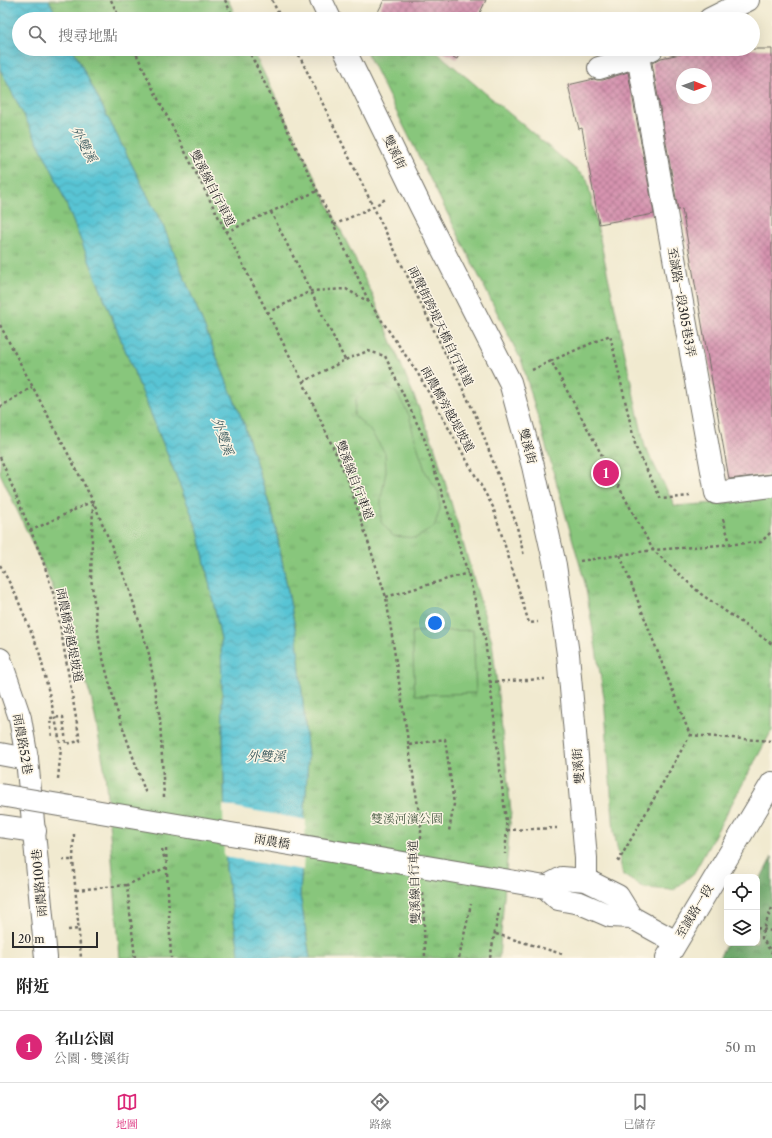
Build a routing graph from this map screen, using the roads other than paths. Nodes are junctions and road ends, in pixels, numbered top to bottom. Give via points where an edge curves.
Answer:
1 (320, 0) edge
2 (748, 0) edge
3 (326, 12) edge
4 (724, 12) edge
5 (347, 56) edge
6 (636, 56) edge
7 (645, 56) edge
8 (598, 68) dead end
9 (772, 486) edge
10 (0, 660) edge
11 (0, 754) edge
12 (27, 759) junction
13 (772, 783) edge
14 (0, 795) edge
15 (0, 826) edge
16 (35, 831) junction
17 (586, 880) junction
18 (545, 887) junction
19 (631, 917) junction
20 (671, 950) edge
21 (46, 958) edge

1 - 3 street
2 - 4 street
5 - 17 street, 雙溪街 via 510,382 533,466 555,565 568,654
6 - 8 street
7 - 9 street, 至誠路一段305巷3弄 via 716,493
10 - 12 street, 雨農路52巷 via 20,718
11 - 12 street
12 - 16 street, 雨農路52巷
13 - 20 street, 至誠路一段
14 - 18 street, 雨農橋, bridge
15 - 16 street
16 - 21 street, 雨農路100巷
17 - 18 street via 562,878
17 - 19 street via 618,896
18 - 19 street via 558,899 580,903 610,916
19 - 20 street

